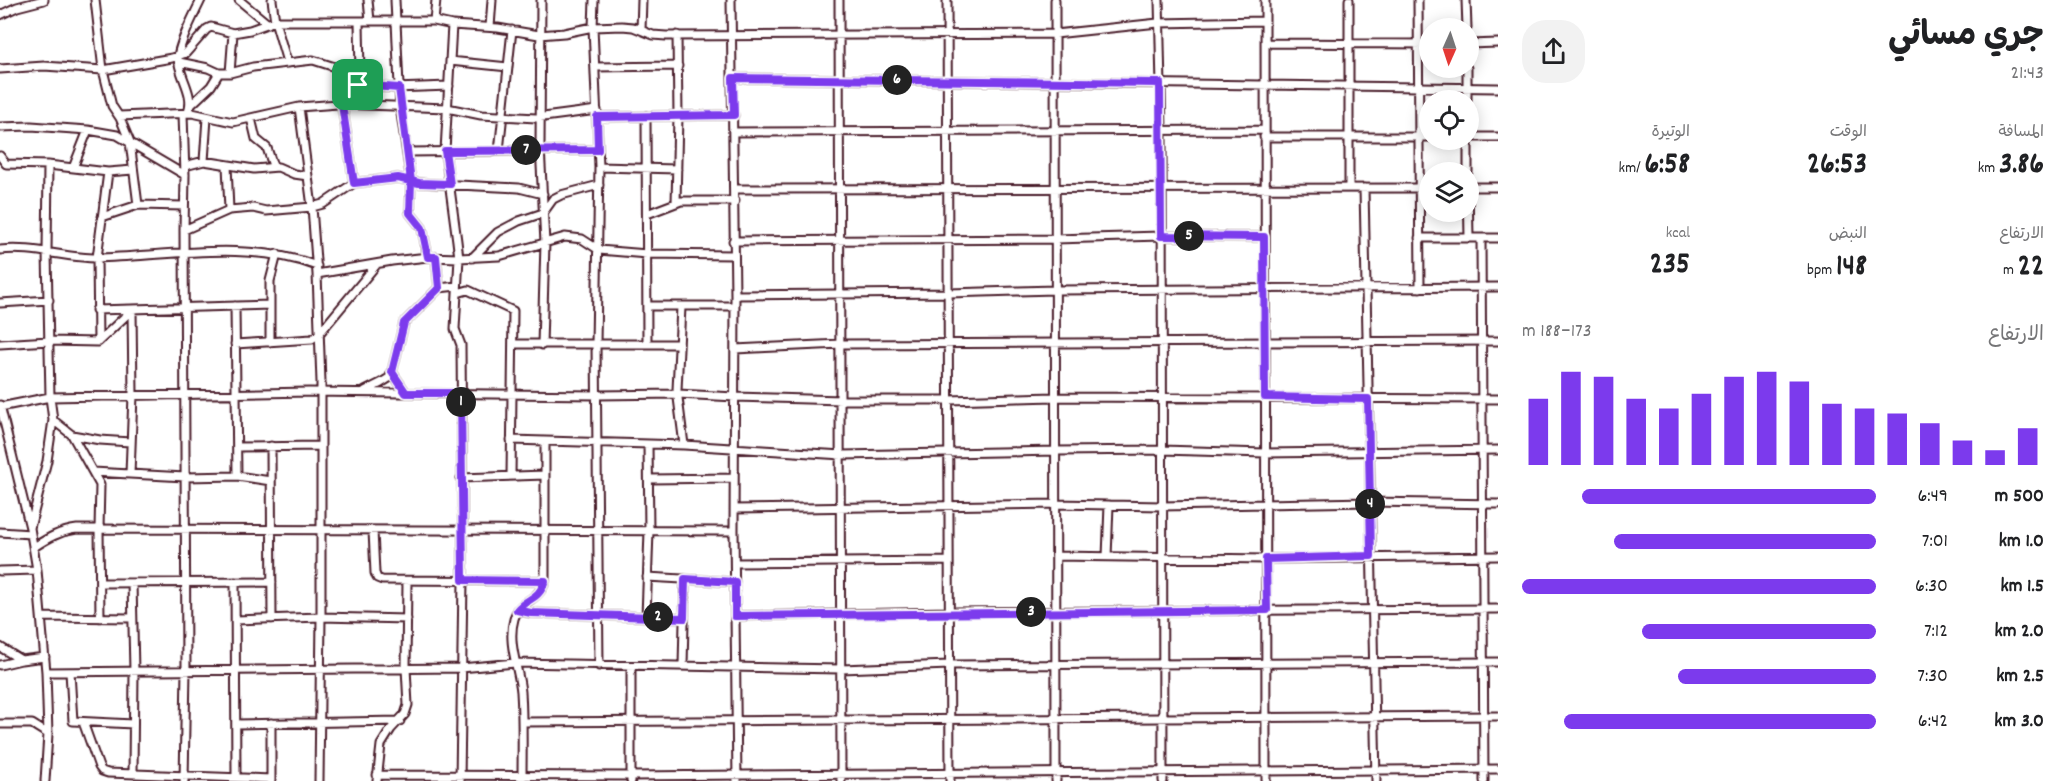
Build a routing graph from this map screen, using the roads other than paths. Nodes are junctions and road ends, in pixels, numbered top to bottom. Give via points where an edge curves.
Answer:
1 (44, 0) edge
2 (95, 0) edge
3 (201, 0) edge
4 (239, 0) edge
5 (272, 0) edge
6 (368, 0) edge
7 (395, 0) edge
8 (436, 0) edge
9 (492, 0) edge
10 (541, 0) edge
11 (594, 0) edge
12 (642, 0) edge
13 (731, 0) edge
14 (839, 0) edge
15 (947, 0) edge
16 (1054, 0) edge
17 (1159, 0) edge
18 (1265, 0) edge
19 (1348, 0) edge
20 (1418, 0) edge
21 (1466, 0) edge
22 (0, 15) edge
23 (1467, 18) edge
24 (359, 21) junction
25 (370, 21) junction
26 (434, 21) junction
27 (1265, 21) junction
28 (397, 22) junction
29 (271, 23) junction
30 (1158, 23) junction
31 (452, 25) junction
32 (490, 27) junction
33 (593, 27) junction
34 (512, 30) junction
35 (641, 30) junction
36 (233, 33) junction
37 (838, 33) junction
38 (947, 33) junction
39 (1055, 34) junction
40 (539, 35) junction
41 (677, 35) junction
42 (731, 35) junction
43 (1265, 43) junction
44 (1498, 43) edge
45 (1348, 44) junction
46 (1418, 44) junction
47 (1479, 44) edge
48 (178, 59) junction
49 (450, 61) junction
50 (287, 62) junction
51 (678, 66) junction
52 (508, 67) junction
53 (595, 67) junction
54 (0, 69) edge
55 (104, 70) junction
56 (219, 73) junction
57 (230, 73) junction
58 (360, 75) junction
59 (733, 78) junction
60 (1467, 78) edge
61 (839, 79) junction
62 (948, 81) junction
63 (1055, 82) junction
64 (1160, 83) junction
65 (358, 85) junction
66 (1264, 85) junction
67 (448, 86) junction
68 (1349, 86) junction
69 (1418, 87) junction
70 (1467, 87) junction
71 (399, 88) junction
72 (1498, 88) edge
73 (190, 105) junction
74 (342, 105) junction
75 (351, 105) junction
76 (299, 107) junction
77 (400, 107) junction
78 (447, 108) junction
79 (186, 113) junction
80 (597, 113) junction
81 (734, 115) junction
82 (119, 116) junction
83 (646, 116) junction
84 (678, 116) junction
85 (503, 117) junction
86 (207, 118) junction
87 (251, 118) junction
88 (540, 118) junction
89 (0, 127) edge
90 (88, 130) junction
91 (1162, 130) junction
92 (734, 132) junction
93 (839, 132) junction
94 (948, 132) junction
95 (1055, 132) junction
96 (1264, 133) junction
97 (1498, 136) edge
98 (1348, 137) junction
99 (1419, 137) joint
100 (1479, 137) edge
101 (130, 142) junction
102 (540, 150) junction
103 (598, 150) junction
104 (445, 151) junction
105 (499, 151) junction
106 (408, 152) junction
107 (0, 156) edge
108 (204, 160) junction
109 (48, 165) junction
110 (227, 165) junction
111 (185, 166) junction
112 (273, 166) junction
113 (599, 167) junction
114 (73, 168) junction
115 (646, 168) junction
116 (677, 169) junction
117 (133, 170) junction
118 (108, 172) junction
119 (185, 175) junction
120 (308, 176) junction
121 (411, 181) junction
122 (354, 183) junction
123 (450, 184) junction
124 (599, 185) junction
125 (1479, 186) edge
126 (1498, 187) edge
127 (1161, 188) junction
128 (1265, 188) junction
129 (1349, 188) junction
130 (1364, 188) junction
131 (1419, 188) edge
132 (734, 189) junction
133 (948, 189) junction
134 (1055, 189) junction
135 (839, 190) junction
136 (543, 194) junction
137 (735, 201) junction
138 (676, 203) junction
139 (138, 205) junction
140 (184, 206) junction
141 (312, 207) junction
142 (229, 210) junction
143 (543, 213) junction
144 (647, 214) junction
145 (102, 217) junction
146 (1419, 222) edge
147 (1469, 222) edge
148 (184, 230) junction
149 (1161, 236) junction
150 (1264, 237) junction
151 (1419, 238) junction
152 (1469, 238) junction
153 (1481, 238) junction
154 (1498, 238) edge
155 (1055, 239) junction
156 (839, 240) junction
157 (948, 240) junction
158 (733, 241) junction
159 (545, 243) junction
160 (0, 250) edge
161 (599, 250) junction
162 (47, 253) junction
163 (184, 253) junction
164 (278, 254) junction
165 (647, 254) junction
166 (734, 255) junction
167 (432, 257) junction
168 (97, 258) junction
169 (459, 258) junction
170 (472, 258) junction
171 (377, 264) junction
172 (317, 270) junction
173 (1482, 287) junction
174 (1498, 287) edge
175 (439, 288) junction
176 (1420, 288) junction
177 (459, 289) junction
178 (1366, 289) junction
179 (1055, 290) junction
180 (1161, 290) junction
181 (1265, 290) junction
182 (949, 293) junction
183 (840, 294) junction
184 (735, 295) junction
185 (49, 300) junction
186 (0, 303) edge
187 (269, 305) junction
188 (184, 306) junction
189 (235, 306) junction
190 (647, 306) junction
191 (735, 306) junction
192 (681, 307) junction
193 (96, 310) junction
194 (132, 310) junction
195 (319, 334) junction
196 (49, 341) junction
197 (1482, 341) junction
198 (1498, 341) edge
199 (98, 342) junction
200 (270, 342) junction
201 (1265, 342) junction
202 (1367, 342) junction
203 (949, 343) junction
204 (0, 344) edge
205 (235, 344) junction
206 (513, 344) junction
207 (596, 344) junction
208 (647, 344) junction
209 (679, 344) junction
210 (841, 344) junction
211 (1161, 344) junction
212 (542, 345) junction
213 (1055, 345) junction
214 (735, 349) junction
215 (392, 372) junction
216 (320, 392) junction
217 (362, 392) junction
218 (236, 393) junction
219 (406, 393) junction
220 (461, 393) junction
221 (511, 393) junction
222 (184, 394) junction
223 (678, 394) junction
224 (133, 395) junction
225 (598, 395) junction
226 (50, 397) junction
227 (1056, 397) junction
228 (1265, 397) junction
229 (735, 398) junction
230 (1161, 398) junction
231 (1368, 399) junction
232 (1482, 399) junction
233 (1498, 399) edge
234 (842, 400) junction
235 (949, 400) junction
236 (0, 406) edge
237 (53, 420) junction
238 (72, 435) junction
239 (511, 440) junction
240 (130, 442) junction
241 (545, 442) junction
242 (597, 442) junction
243 (648, 444) junction
244 (684, 445) junction
245 (271, 446) junction
246 (320, 446) junction
247 (237, 447) junction
248 (735, 450) junction
249 (1162, 450) junction
250 (1498, 450) edge
251 (1056, 451) junction
252 (1482, 451) junction
253 (1369, 452) junction
254 (1265, 453) junction
255 (949, 454) junction
256 (842, 455) junction
257 (93, 472) junction
258 (129, 474) junction
259 (545, 475) junction
260 (237, 476) junction
261 (511, 476) junction
262 (185, 477) junction
263 (461, 478) junction
264 (734, 478) junction
265 (649, 479) junction
266 (271, 481) junction
267 (1370, 502) junction
268 (1056, 504) junction
269 (1266, 504) junction
270 (1483, 504) junction
271 (1498, 504) edge
272 (949, 505) junction
273 (1109, 505) junction
274 (1162, 506) junction
275 (842, 508) junction
276 (734, 509) junction
277 (99, 529) junction
278 (186, 530) junction
279 (461, 530) junction
280 (31, 531) junction
281 (271, 531) junction
282 (322, 531) junction
283 (373, 531) junction
284 (545, 531) junction
285 (598, 531) junction
286 (649, 531) junction
287 (734, 531) junction
288 (0, 532) edge
289 (34, 547) junction
290 (1056, 556) junction
291 (1371, 556) junction
292 (1483, 556) junction
293 (1498, 556) edge
294 (1107, 558) junction
295 (1162, 559) junction
296 (1266, 559) junction
297 (950, 561) junction
298 (735, 562) junction
299 (842, 562) junction
300 (37, 570) junction
301 (0, 572) edge
302 (647, 577) junction
303 (685, 579) junction
304 (463, 580) junction
305 (545, 581) junction
306 (235, 582) junction
307 (272, 582) junction
308 (407, 582) junction
309 (735, 582) junction
310 (100, 583) junction
311 (132, 583) junction
312 (186, 583) junction
313 (1372, 609) junction
314 (1483, 609) junction
315 (1498, 609) edge
316 (517, 610) junction
317 (1267, 610) junction
318 (1162, 611) junction
319 (950, 612) junction
320 (1056, 612) junction
321 (599, 614) junction
322 (842, 615) junction
323 (735, 616) junction
324 (321, 617) junction
325 (646, 617) junction
326 (42, 618) junction
327 (100, 618) junction
328 (132, 618) junction
329 (684, 618) junction
330 (272, 619) junction
331 (407, 619) junction
332 (236, 620) junction
333 (0, 647) edge
334 (45, 657) junction
335 (21, 660) junction
336 (1484, 662) junction
337 (1498, 662) edge
338 (515, 663) junction
339 (1374, 663) junction
340 (1056, 664) junction
341 (1267, 664) junction
342 (0, 665) edge
343 (950, 665) junction
344 (1162, 665) junction
345 (598, 666) junction
346 (631, 666) junction
347 (683, 666) junction
348 (736, 666) junction
349 (406, 668) junction
350 (460, 668) junction
351 (321, 669) junction
352 (841, 669) junction
353 (186, 670) junction
354 (236, 670) junction
355 (134, 671) junction
356 (46, 672) junction
357 (70, 672) junction
358 (1374, 715) junction
359 (1484, 716) junction
360 (1498, 716) edge
361 (1266, 717) junction
362 (1056, 718) junction
363 (841, 719) junction
364 (1163, 719) junction
365 (950, 720) junction
366 (400, 721) junction
367 (632, 721) junction
368 (736, 721) junction
369 (83, 722) junction
370 (320, 722) junction
371 (522, 722) junction
372 (271, 723) junction
373 (0, 724) edge
374 (133, 724) junction
375 (237, 724) junction
376 (48, 734) junction
377 (1484, 769) junction
378 (1498, 769) edge
379 (1266, 770) junction
380 (1376, 770) junction
381 (950, 772) junction
382 (1163, 772) junction
383 (133, 774) junction
384 (236, 777) junction
385 (1056, 777) edge
386 (184, 778) edge
387 (377, 778) edge
388 (424, 778) edge
389 (460, 778) edge
390 (522, 778) edge
391 (631, 778) edge
392 (737, 778) edge
393 (841, 778) edge
394 (271, 780) edge
395 (45, 781) edge
396 (319, 781) edge
397 (950, 781) edge
398 (1163, 781) edge
399 (1266, 781) edge
400 (1376, 781) edge
401 (1484, 781) edge

1 - 22 street
2 - 55 street
3 - 48 street
4 - 29 street
5 - 29 street
6 - 25 street
7 - 28 street
8 - 26 street
9 - 32 street
10 - 40 street
11 - 33 street
12 - 35 street
13 - 42 street
14 - 37 street
15 - 38 street
16 - 39 street
17 - 30 street
18 - 27 street
19 - 45 street
20 - 46 street
21 - 23 street
24 - 25 street
24 - 29 street
24 - 58 street
25 - 28 street
26 - 28 street
26 - 31 street
27 - 30 street
27 - 43 street
28 - 71 street
29 - 36 street
29 - 50 street
30 - 39 street
30 - 64 street
31 - 32 street
31 - 49 street
32 - 34 street
33 - 35 street via 627,26
33 - 40 street
33 - 53 street
34 - 40 street
34 - 52 street
35 - 41 street via 660,36
36 - 48 street via 211,27
36 - 57 street
37 - 38 street
37 - 42 street
37 - 61 street
38 - 39 street
38 - 62 street
39 - 63 street
40 - 88 street
41 - 42 street
41 - 51 street
42 - 59 street
43 - 45 street
43 - 66 street
44 - 47 street
45 - 46 street
45 - 68 street
46 - 69 street
48 - 55 street
48 - 56 street
48 - 73 street
49 - 52 street
49 - 67 street
50 - 57 street
50 - 58 street via 314,60
51 - 53 street
51 - 84 street
52 - 85 street
53 - 80 street
54 - 55 street via 44,66
55 - 82 street via 112,106
56 - 57 street
56 - 73 street
58 - 65 street
59 - 61 street
59 - 81 street
60 - 70 street
61 - 62 street
61 - 93 street
62 - 63 street
62 - 94 street
63 - 64 street
63 - 95 street
64 - 66 street
64 - 91 street
65 - 71 street
65 - 75 street
66 - 68 street
66 - 96 street
67 - 71 street
67 - 78 street
68 - 69 street
68 - 98 street
69 - 70 street
69 - 99 street
70 - 72 street
71 - 77 street
73 - 79 street
74 - 75 street
74 - 76 street
74 - 122 street
75 - 77 street
76 - 87 street
76 - 120 street
77 - 78 street
77 - 106 street
78 - 85 street
78 - 104 street
79 - 82 street
79 - 86 street
79 - 111 street
80 - 83 street
80 - 88 street
80 - 103 street
81 - 84 street
81 - 92 street
82 - 101 street
83 - 84 street
83 - 115 street
84 - 116 street
85 - 88 street
85 - 105 street
86 - 87 street via 233,122
86 - 108 street
87 - 112 street via 256,139 267,148
88 - 102 street
89 - 90 street
90 - 101 street via 117,135
90 - 114 street
91 - 95 street
91 - 96 street
91 - 127 street
92 - 93 street
92 - 132 street
93 - 94 street
93 - 135 street
94 - 95 street
94 - 133 street
95 - 134 street
96 - 98 street
96 - 128 street
97 - 100 street
98 - 99 street
98 - 129 street
101 - 117 street
101 - 119 street
102 - 103 street
102 - 105 street
102 - 136 street
103 - 113 street
104 - 105 street
104 - 106 street
104 - 123 street
106 - 121 street
107 - 109 street via 6,164
108 - 110 street
108 - 111 street
109 - 114 street
109 - 162 street
110 - 112 street via 254,169
110 - 142 street
111 - 119 street
112 - 120 street
113 - 115 street
113 - 124 street
114 - 118 street
115 - 116 street
115 - 144 street
116 - 138 street
117 - 118 street
117 - 139 street
118 - 145 street
119 - 140 street
120 - 141 street
121 - 122 street via 398,178
121 - 123 street
121 - 167 street via 410,213 422,228
122 - 141 street
123 - 136 street via 519,188
123 - 169 street
124 - 143 street via 561,195
124 - 161 street
125 - 126 street
127 - 128 street
127 - 134 street
127 - 149 street
128 - 129 street
128 - 150 street
129 - 130 street
130 - 131 street
130 - 178 street
132 - 135 street
132 - 137 street
133 - 134 street
133 - 135 street
133 - 157 street
134 - 155 street
135 - 156 street
136 - 143 street
137 - 138 street
137 - 158 street
138 - 144 street
139 - 140 street
139 - 145 street
140 - 148 street
141 - 142 street
141 - 172 street
142 - 148 street
143 - 159 street
143 - 170 street via 498,232
144 - 165 street
145 - 168 street
146 - 151 street
147 - 152 street
148 - 163 street
149 - 150 street
149 - 155 street
149 - 180 street
150 - 181 street
151 - 152 street
151 - 176 street
152 - 153 street
153 - 154 street
153 - 173 street
155 - 157 street
155 - 179 street
156 - 157 street
156 - 158 street
156 - 183 street
157 - 182 street
158 - 166 street
159 - 161 street via 571,237
159 - 170 street via 500,256
159 - 212 street
160 - 162 street
161 - 165 street
161 - 207 street
162 - 168 street
162 - 185 street
163 - 164 street
163 - 168 street
163 - 188 street
164 - 172 street via 296,258
164 - 187 street via 270,281
165 - 166 street
165 - 190 street
166 - 184 street
167 - 169 street
167 - 171 street
167 - 175 street
168 - 193 street
169 - 170 street
169 - 177 street
171 - 172 street
171 - 195 street
172 - 195 street
173 - 174 street
173 - 176 street
173 - 197 street
175 - 177 street
175 - 215 street via 404,323
176 - 178 street
177 - 206 street via 513,311
177 - 220 street via 455,328 461,345
178 - 181 street
178 - 202 street
179 - 180 street
179 - 182 street
179 - 213 street
180 - 181 street
180 - 211 street
181 - 201 street
182 - 183 street
182 - 203 street
183 - 184 street
183 - 210 street
184 - 191 street
185 - 186 street
185 - 196 street
187 - 189 street
187 - 200 street
188 - 189 street
188 - 194 street
188 - 222 street
189 - 205 street
190 - 192 street
190 - 208 street
191 - 192 street
191 - 214 street
192 - 209 street
193 - 194 street
193 - 199 street
194 - 199 street
194 - 224 street
195 - 200 street via 312,339
195 - 216 street
196 - 199 street
196 - 204 street
196 - 226 street
197 - 198 street
197 - 202 street
197 - 232 street
200 - 205 street
201 - 202 street
201 - 211 street
201 - 228 street
202 - 231 street
203 - 210 street
203 - 213 street
203 - 235 street
205 - 218 street
206 - 212 street
206 - 221 street
207 - 208 street
207 - 212 street
207 - 225 street
208 - 209 street
209 - 223 street
210 - 214 street
210 - 234 street
211 - 213 street
211 - 230 street
213 - 227 street
214 - 229 street
215 - 217 street via 381,383
215 - 219 street
216 - 217 street
216 - 218 street
216 - 246 street
217 - 219 street
218 - 222 street
218 - 247 street
219 - 220 street
220 - 221 street
220 - 263 street
221 - 225 street
221 - 239 street
222 - 224 street
222 - 262 street
223 - 225 street
223 - 229 street
223 - 244 street
224 - 226 street
224 - 240 street
225 - 242 street
226 - 236 street
226 - 237 street
227 - 230 street
227 - 235 street
227 - 251 street
228 - 230 street
228 - 231 street
228 - 254 street
229 - 234 street
229 - 248 street
230 - 249 street
231 - 232 street
231 - 253 street
232 - 233 street
232 - 252 street
234 - 235 street
234 - 256 street
235 - 255 street
236 - 280 street
237 - 238 street
237 - 280 street
238 - 240 street
238 - 257 street
239 - 241 street
239 - 261 street
240 - 258 street
241 - 242 street
241 - 259 street
242 - 243 street
242 - 285 street
243 - 244 street
243 - 265 street
244 - 248 street
245 - 246 street
245 - 247 street
245 - 266 street
246 - 282 street
247 - 260 street
248 - 256 street
248 - 264 street
249 - 251 street
249 - 254 street
249 - 274 street
250 - 252 street
251 - 255 street
251 - 268 street
252 - 253 street
252 - 270 street
253 - 254 street
253 - 267 street
254 - 269 street
255 - 256 street
255 - 272 street
256 - 275 street
257 - 258 street
257 - 277 street via 100,485
258 - 262 street
259 - 261 street
259 - 284 street
260 - 262 street
260 - 266 street
261 - 263 street
262 - 278 street
263 - 279 street
264 - 265 street
264 - 276 street
265 - 286 street
266 - 281 street
267 - 269 street
267 - 270 street
267 - 291 street
268 - 272 street
268 - 273 street
268 - 290 street
269 - 274 street
269 - 296 street
270 - 271 street
270 - 292 street
272 - 275 street
272 - 297 street
273 - 274 street
273 - 294 street
274 - 295 street
275 - 276 street
275 - 299 street
276 - 287 street
277 - 278 street
277 - 289 street via 64,530
277 - 310 street
278 - 281 street
278 - 312 street
279 - 283 street
279 - 284 street
279 - 304 street
280 - 288 street
280 - 289 street
281 - 282 street
281 - 307 street
282 - 283 street
282 - 324 street
283 - 308 street via 377,578
284 - 285 street
284 - 305 street
285 - 286 street
285 - 321 street
286 - 287 street
286 - 302 street
287 - 298 street
289 - 300 street
290 - 294 street
290 - 320 street
291 - 292 street
291 - 296 street
291 - 313 street
292 - 293 street
292 - 314 street
294 - 295 street
295 - 296 street
295 - 318 street
296 - 317 street
297 - 299 street
297 - 319 street
298 - 299 street
298 - 309 street
299 - 322 street
300 - 301 street
300 - 326 street
302 - 303 street
302 - 325 street
303 - 309 street
303 - 329 street
304 - 305 street
304 - 308 street
304 - 350 street
305 - 316 street via 537,596
306 - 307 street
306 - 312 street
306 - 332 street
307 - 330 street
308 - 331 street
309 - 323 street
310 - 311 street
310 - 327 street
311 - 312 street
311 - 328 street
312 - 353 street
313 - 314 street
313 - 317 street
313 - 339 street
314 - 315 street
314 - 336 street
316 - 321 street
316 - 338 street via 513,622
317 - 318 street
317 - 341 street
318 - 320 street
318 - 344 street
319 - 320 street
319 - 322 street
319 - 343 street
320 - 340 street
321 - 325 street
321 - 345 street
322 - 323 street
322 - 352 street
323 - 348 street
324 - 330 street
324 - 331 street
324 - 351 street
325 - 329 street
326 - 327 street
326 - 334 street
327 - 328 street
328 - 355 street
329 - 347 street
330 - 332 street
331 - 349 street
332 - 354 street
333 - 335 street
334 - 335 street
334 - 356 street
335 - 342 street
336 - 337 street
336 - 339 street
336 - 359 street
338 - 345 street
338 - 350 street
338 - 371 street
339 - 341 street
339 - 358 street
340 - 343 street
340 - 344 street
340 - 362 street
341 - 344 street
341 - 361 street
343 - 352 street
343 - 365 street
344 - 364 street
345 - 346 street
346 - 347 street
346 - 367 street
347 - 348 street
348 - 352 street
348 - 368 street
349 - 350 street
349 - 351 street
349 - 366 street via 408,705
350 - 389 street
351 - 354 street
351 - 370 street
352 - 363 street
353 - 354 street
353 - 355 street
353 - 386 street
354 - 375 street
355 - 357 street
355 - 374 street
356 - 357 street
356 - 376 street
357 - 369 street via 72,719
358 - 359 street
358 - 361 street
358 - 380 street
359 - 360 street
359 - 377 street
361 - 364 street
361 - 379 street
362 - 364 street
362 - 365 street
362 - 385 street
363 - 365 street
363 - 368 street
363 - 393 street
364 - 382 street
365 - 381 street
366 - 370 street
366 - 387 street via 381,745
367 - 368 street
367 - 371 street
367 - 391 street
368 - 392 street
369 - 374 street
369 - 383 street via 102,771
370 - 372 street
370 - 396 street
371 - 390 street
372 - 375 street
372 - 394 street
373 - 376 street via 32,724
374 - 383 street
375 - 384 street
376 - 395 street
377 - 378 street
377 - 380 street
377 - 401 street
379 - 380 street
379 - 382 street
379 - 399 street
380 - 400 street
381 - 385 street
381 - 393 street
381 - 397 street
382 - 385 street
382 - 398 street
383 - 386 street
384 - 386 street
384 - 394 street
387 - 388 street
388 - 389 street
389 - 390 street
390 - 391 street
391 - 392 street
392 - 393 street

